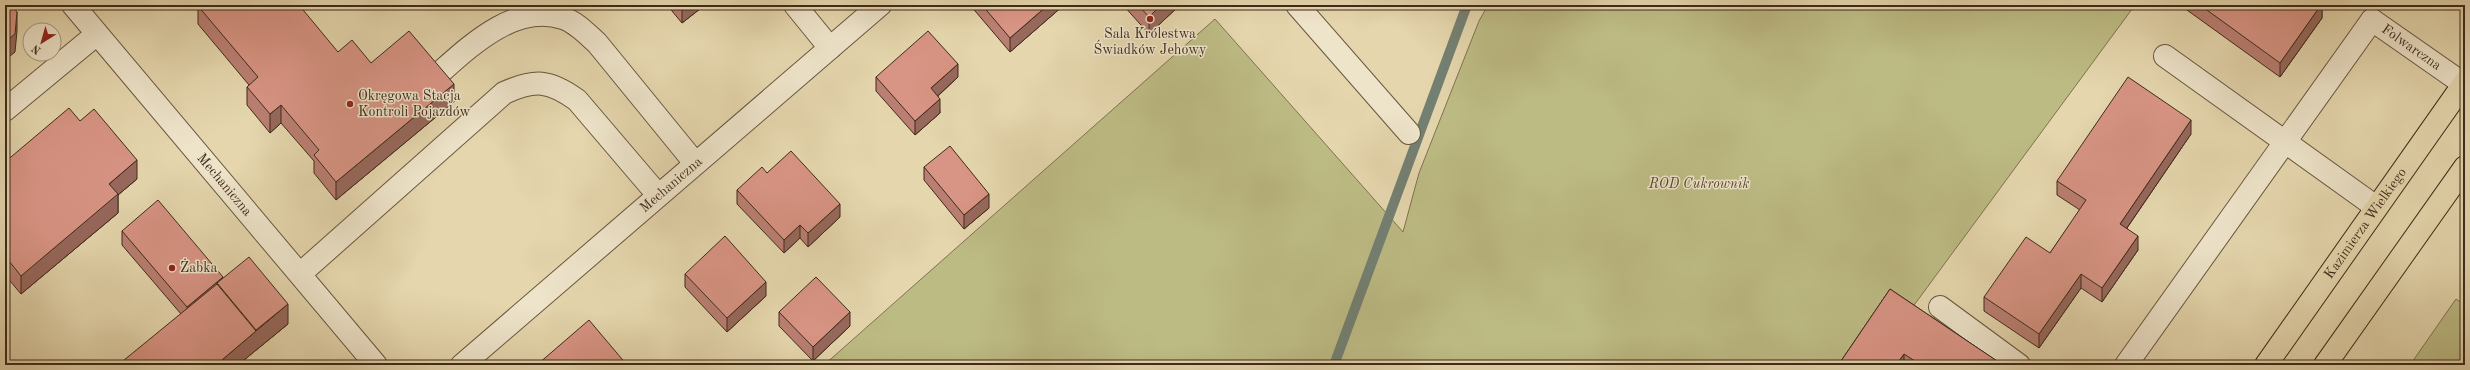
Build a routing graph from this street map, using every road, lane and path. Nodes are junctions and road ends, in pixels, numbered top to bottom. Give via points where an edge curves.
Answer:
1 (73, 5) edge
2 (795, 5) edge
3 (880, 5) edge
4 (1297, 5) edge
5 (2372, 13) edge
6 (97, 34) junction
7 (830, 48) junction
8 (2165, 56) dead end
9 (434, 78) edge
10 (2465, 83) edge
11 (5, 110) edge
12 (1409, 133) dead end
13 (2285, 143) junction
14 (695, 163) junction
15 (2465, 167) edge
16 (658, 195) junction
17 (2376, 207) junction
18 (300, 274) junction
19 (1940, 307) dead end
20 (376, 365) edge
21 (462, 365) edge
22 (2019, 365) edge
23 (2126, 365) edge
24 (2266, 365) edge
25 (2325, 365) edge

1 - 6 street, Mechaniczna
2 - 7 street
3 - 7 street, Mechaniczna
4 - 12 street
5 - 10 street, Folwarczna
5 - 13 street
6 - 11 street
6 - 18 street, Mechaniczna
7 - 14 street, Mechaniczna
8 - 13 street
9 - 14 street via 473,44 501,26 522,18 544,15 564,18 582,29 597,43
10 - 17 main road, Kazimierza Wielkiego
13 - 17 street
13 - 23 street
14 - 16 street, Mechaniczna
15 - 25 main road
16 - 18 street via 577,100 561,89 541,83 524,84 504,93
16 - 21 street, Mechaniczna
17 - 24 main road, Kazimierza Wielkiego
18 - 20 street, Mechaniczna
19 - 22 street

